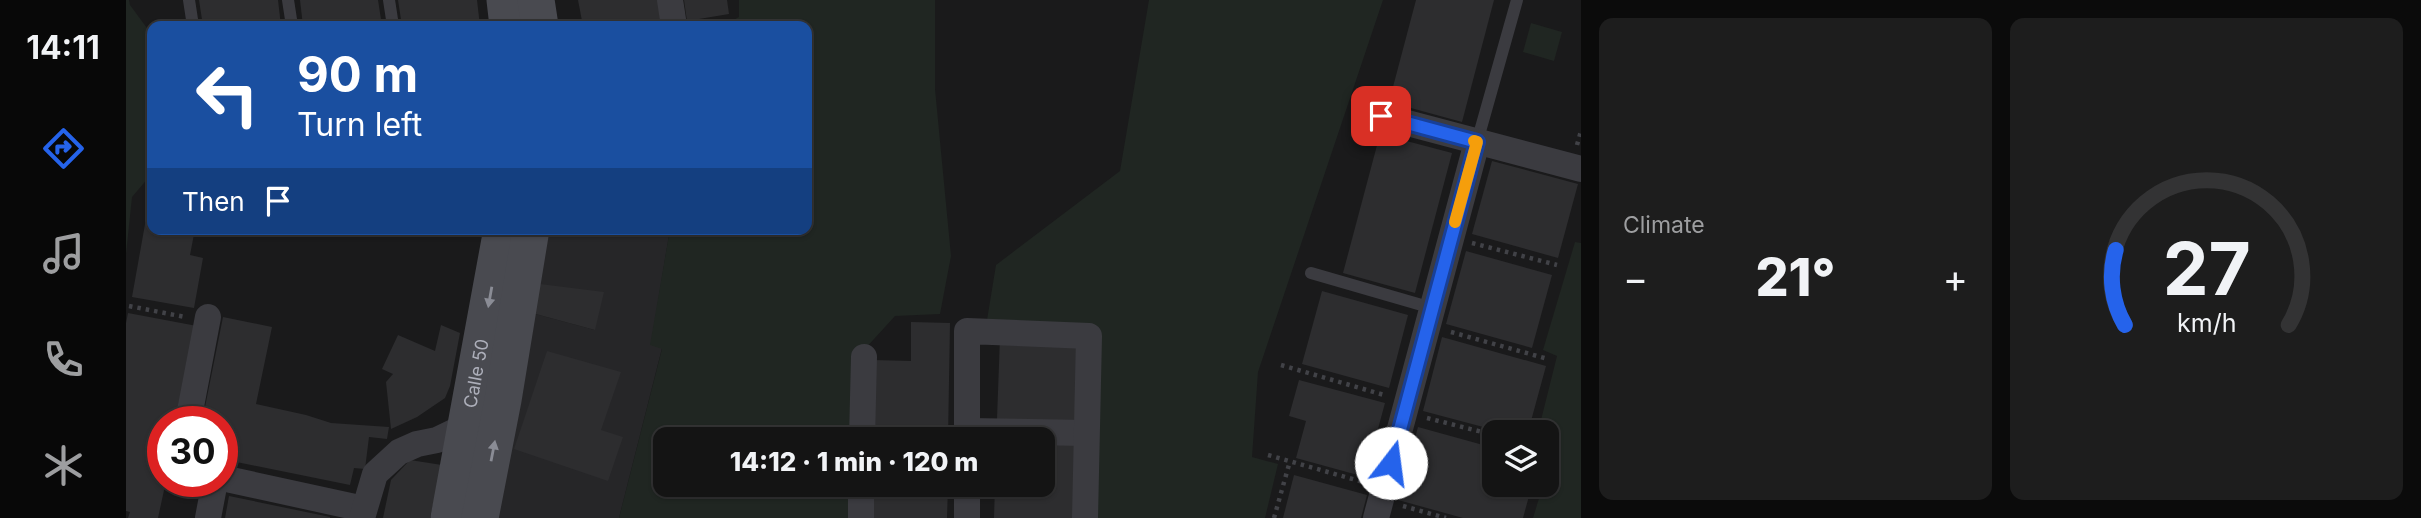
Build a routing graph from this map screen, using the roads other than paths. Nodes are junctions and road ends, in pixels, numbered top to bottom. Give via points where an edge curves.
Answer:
1 (189, 0) edge
2 (288, 0) edge
3 (389, 0) edge
4 (505, 0) edge
5 (536, 0) edge
6 (670, 0) edge
7 (1517, 0) edge
8 (192, 21) edge
9 (291, 21) edge
10 (392, 21) edge
11 (507, 21) edge
12 (539, 21) edge
13 (673, 21) edge
14 (1381, 116) dead end
15 (1477, 142) junction
16 (1581, 169) edge
17 (501, 235) edge
18 (530, 235) edge
19 (1311, 273) dead end
20 (1430, 317) junction
21 (207, 319) road end
22 (864, 357) dead end
23 (191, 406) edge
24 (466, 426) junction
25 (862, 427) edge
26 (967, 427) edge
27 (1086, 433) junction
28 (1055, 434) edge
29 (238, 482) edge
30 (212, 497) edge
31 (861, 497) edge
32 (967, 497) edge
33 (1380, 502) edge
34 (363, 514) edge
35 (208, 518) edge
36 (449, 518) edge
37 (480, 518) edge
38 (860, 518) edge
39 (967, 518) edge
40 (1085, 518) edge

1 - 8 lane
2 - 9 lane
3 - 10 lane
4 - 11 main road
5 - 12 main road
6 - 13 street
7 - 15 lane
14 - 15 street
15 - 16 street
15 - 20 street
17 -> 24 main road, Calle 50
37 -> 18 main road, Calle 50
19 - 20 lane
20 - 33 street
21 - 23 street
22 - 25 street
24 - 34 street via 399,452 375,474
24 - 36 main road, Calle 50
26 - 27 street via 967,331 1088,337
27 - 28 street
27 - 40 street
29 - 34 street
30 - 35 street
31 - 38 street
32 - 39 street

